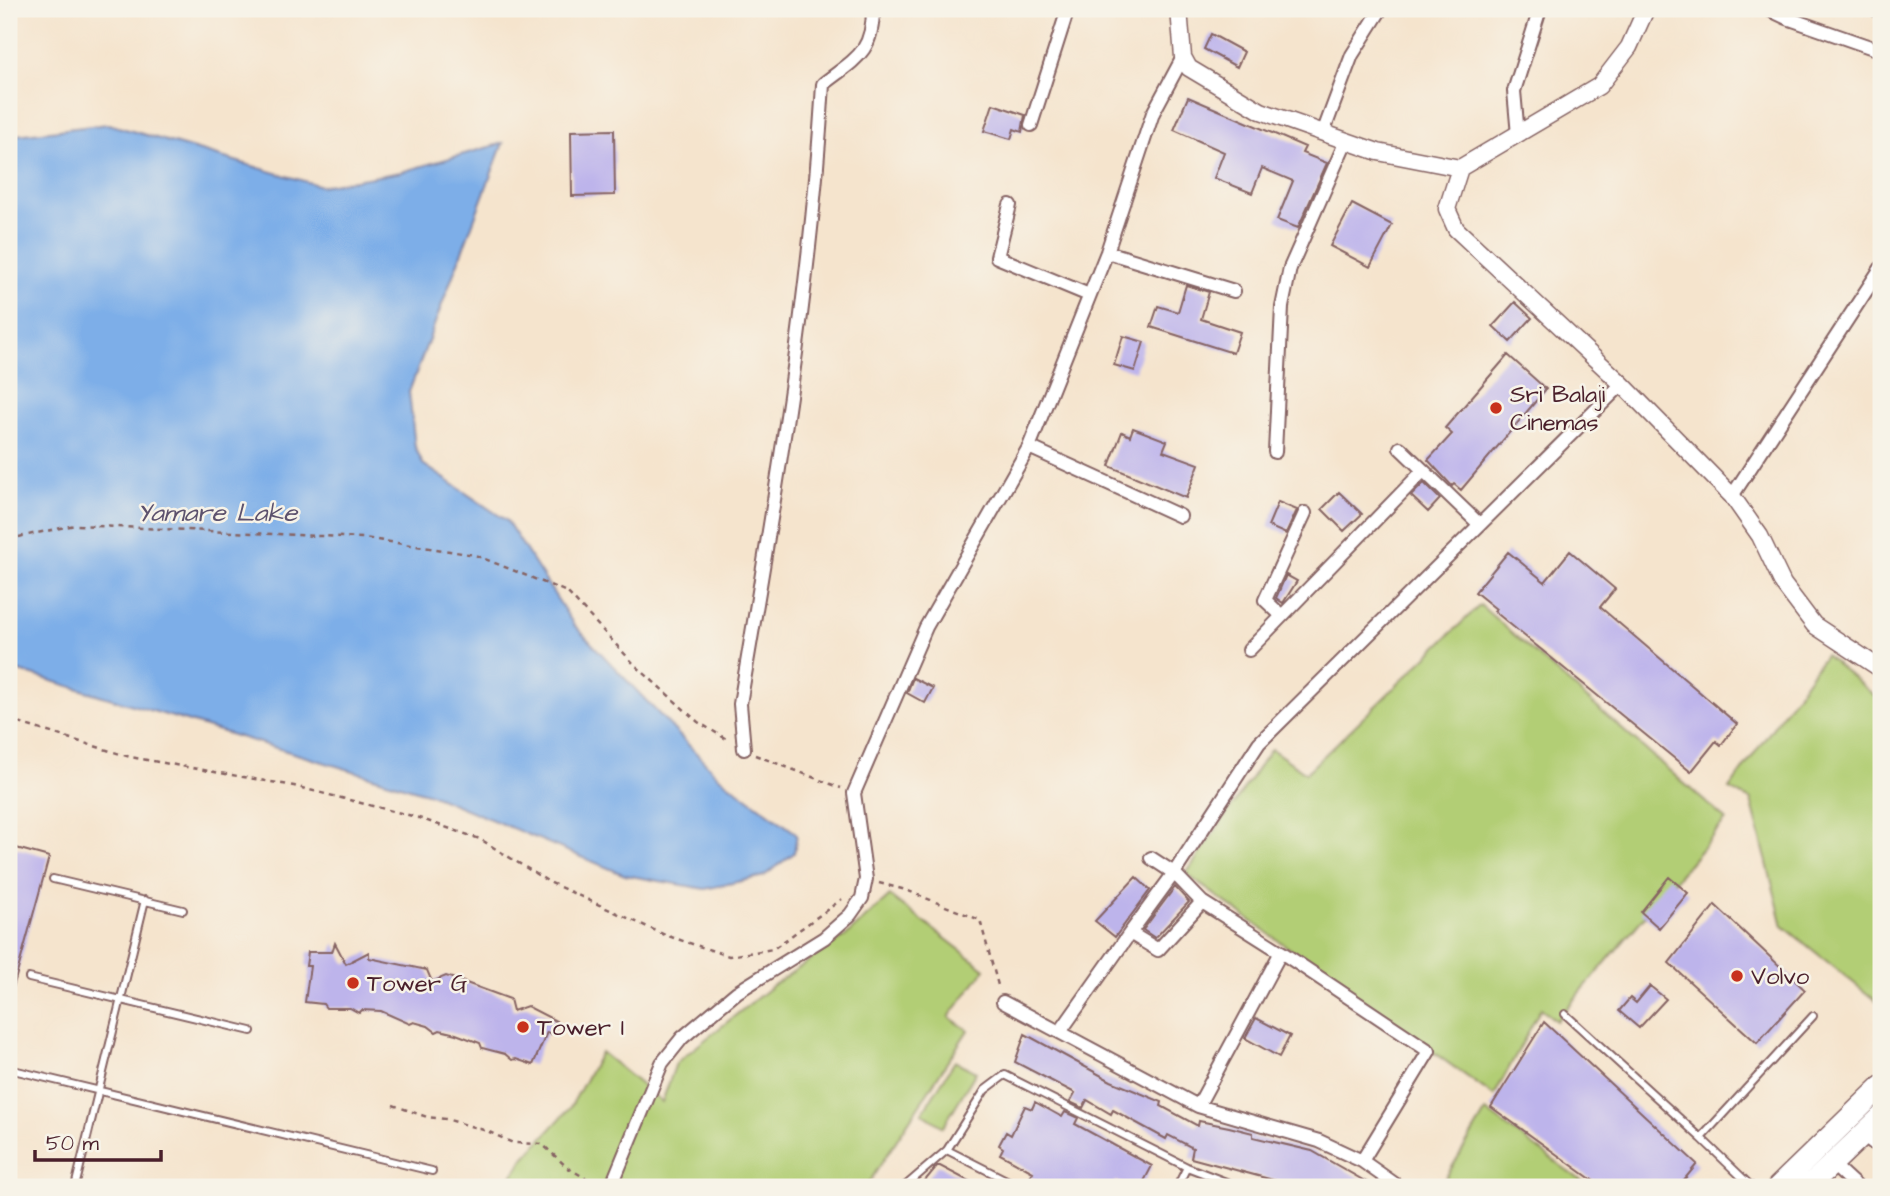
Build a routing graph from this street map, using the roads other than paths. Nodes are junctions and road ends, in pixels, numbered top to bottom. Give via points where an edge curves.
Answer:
1 (873, 9) edge
2 (1068, 9) edge
3 (1179, 9) edge
4 (1381, 9) edge
5 (1540, 9) edge
6 (1646, 9) edge
7 (1768, 9) edge
8 (1875, 9) edge
9 (1881, 12) edge
10 (1873, 48) dead end
11 (1183, 57) junction
12 (1031, 125) dead end
13 (1323, 133) junction
14 (1518, 135) junction
15 (1346, 141) junction
16 (1460, 168) junction
17 (1010, 205) dead end
18 (1107, 251) junction
19 (1881, 268) edge
20 (1234, 291) dead end
21 (1089, 295) junction
22 (1622, 384) junction
23 (1029, 447) junction
24 (1400, 448) dead end
25 (1275, 452) dead end
26 (1423, 471) junction
27 (1732, 496) junction
28 (1305, 513) dead end
29 (1180, 516) dead end
30 (1478, 523) junction
31 (1282, 616) junction
32 (1250, 650) dead end
33 (1881, 669) edge
34 (744, 749) road end
35 (1152, 858) dead end
36 (1174, 873) junction
37 (53, 878) dead end
38 (145, 901) junction
39 (1202, 902) junction
40 (184, 910) dead end
41 (1129, 933) junction
42 (1281, 952) junction
43 (29, 978) dead end
44 (121, 1000) junction
45 (1003, 1002) road end
46 (1565, 1014) dead end
47 (1813, 1016) dead end
48 (251, 1031) dead end
49 (1060, 1032) junction
50 (9, 1069) edge
51 (1881, 1087) edge
52 (99, 1091) junction
53 (1198, 1106) junction
54 (1881, 1116) edge
55 (1863, 1135) junction
56 (1701, 1138) junction
57 (1881, 1149) edge
58 (947, 1150) junction
59 (1362, 1161) junction
60 (1832, 1164) junction
61 (1187, 1167) junction
62 (432, 1171) dead end
63 (1815, 1185) edge
64 (75, 1187) edge
65 (611, 1187) edge
66 (904, 1187) edge
67 (1020, 1187) edge
68 (1177, 1187) edge
69 (1238, 1187) edge
70 (1399, 1187) edge
71 (1752, 1187) edge
72 (1778, 1187) edge
73 (1857, 1187) edge

1 - 34 street via 867,48 823,84 818,169 796,344 740,704
2 - 12 street
3 - 11 street
4 - 13 street via 1352,55
5 - 14 street via 1514,91
6 - 14 street via 1629,47 1600,86
7 - 10 street
8 - 9 street
11 - 13 street via 1189,68 1261,111
11 - 18 street via 1153,113
13 - 15 street
14 - 16 street
15 - 16 street
15 - 25 street via 1290,268 1282,307
16 - 22 street via 1447,209 1456,229
17 - 21 street via 997,257
18 - 20 street
18 - 21 street
19 - 27 street
21 - 23 street
22 - 27 street
22 - 30 street
23 - 29 street
23 - 65 street via 926,627 854,793 866,879 862,898 824,938 737,992 682,1038 662,1063
24 - 26 street
26 - 30 street
26 - 31 street
27 - 33 street via 1760,536 1783,584 1814,625
28 - 31 street via 1266,596 1266,603
30 - 36 street via 1259,743
31 - 32 street
35 - 36 street
36 - 39 street
36 - 41 street
37 - 38 lane
38 - 40 lane
38 - 44 lane
39 - 41 street via 1158,950
39 - 42 street
41 - 49 street
42 - 53 street
42 - 59 street via 1429,1051
43 - 44 lane
44 - 48 lane
44 - 52 lane
45 - 49 street
46 - 56 lane
47 - 56 lane
49 - 53 street
50 - 52 lane
51 - 72 main road
52 - 62 lane
52 - 64 lane
53 - 59 street via 1319,1141
54 - 55 main road
55 - 57 street
55 - 60 main road
56 - 71 lane
58 - 61 lane via 985,1090 1005,1075
58 - 66 lane
58 - 67 lane
59 - 70 street
60 - 63 main road
60 - 73 street
61 - 68 lane
61 - 69 lane

